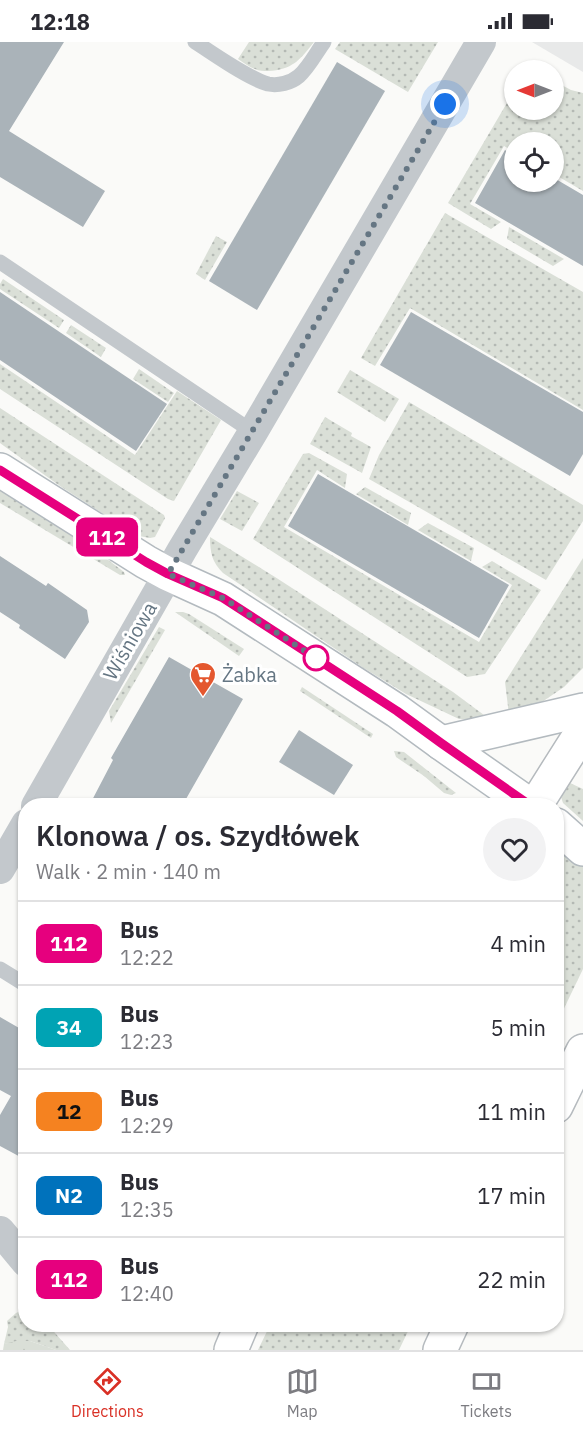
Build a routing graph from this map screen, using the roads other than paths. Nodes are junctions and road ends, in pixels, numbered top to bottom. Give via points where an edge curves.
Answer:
1 (195, 42) edge
2 (324, 42) edge
3 (481, 42) edge
4 (0, 262) edge
5 (253, 432) junction
6 (0, 470) edge
7 (168, 574) junction
8 (583, 710) edge
9 (583, 730) edge
10 (441, 743) junction
11 (41, 798) edge
12 (521, 798) edge
13 (538, 798) edge
14 (564, 832) edge
15 (18, 838) edge
16 (583, 849) edge
17 (0, 869) edge
18 (0, 969) edge
19 (18, 980) edge
20 (583, 1051) edge
21 (564, 1090) edge
22 (0, 1231) edge
23 (18, 1252) edge
24 (239, 1332) edge
25 (448, 1332) edge
26 (231, 1350) edge
27 (440, 1350) edge

1 - 2 lane via 269,84 291,82 299,76
3 - 5 street, Wiśniowa
4 - 5 lane
5 - 7 street, Wiśniowa
6 - 7 street
7 - 10 street via 223,598
7 - 11 street, Wiśniowa
8 - 10 street
9 - 13 street
10 - 12 street
14 - 16 street
15 - 17 street
18 - 19 lane
20 - 21 street
22 - 23 street
24 - 26 street
25 - 27 street

